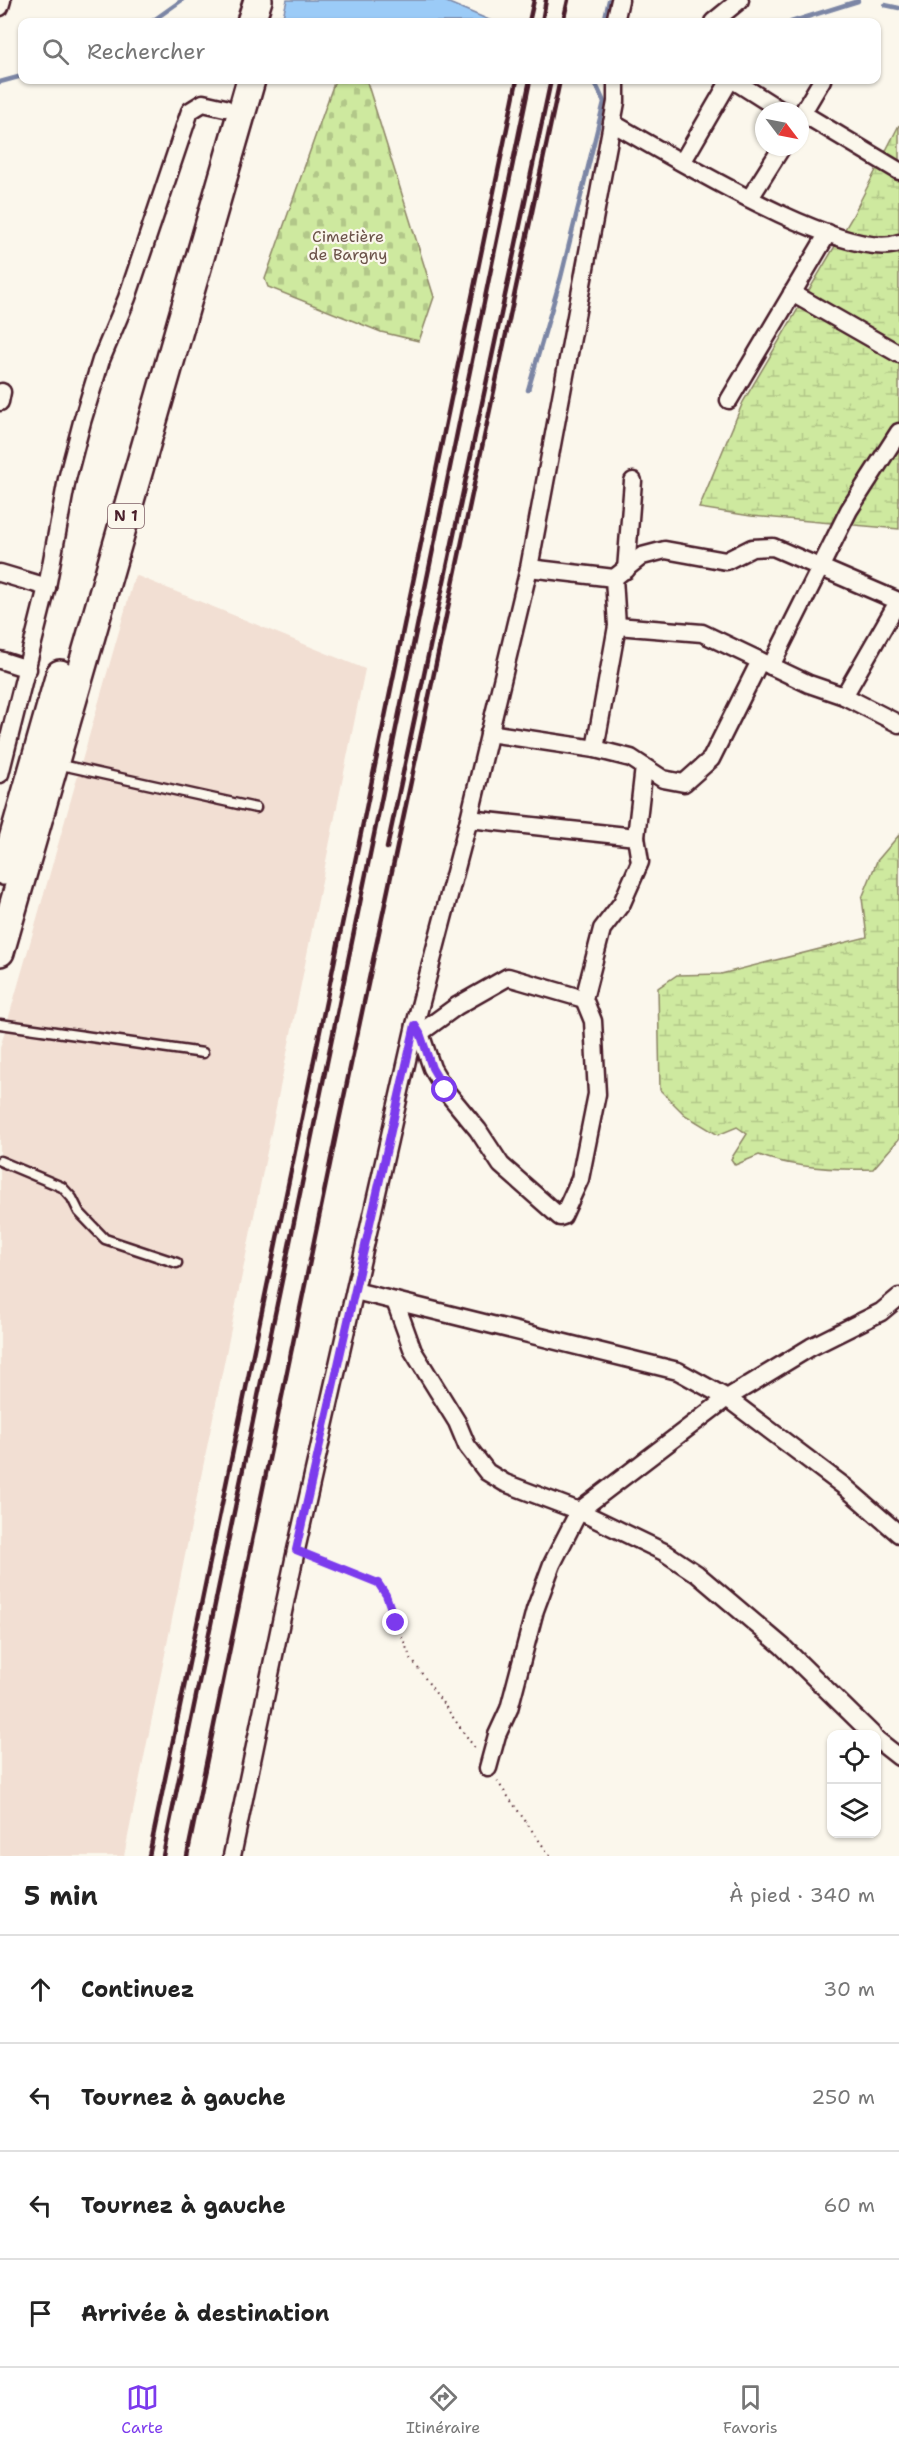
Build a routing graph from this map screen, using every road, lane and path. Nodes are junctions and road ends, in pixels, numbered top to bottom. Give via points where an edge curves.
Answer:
1 (2, 0) edge
2 (620, 0) edge
3 (740, 0) edge
4 (0, 7) edge
5 (268, 7) edge
6 (256, 18) edge
7 (616, 18) edge
8 (724, 18) edge
9 (233, 84) edge
10 (250, 84) edge
11 (616, 84) edge
12 (730, 84) edge
13 (739, 84) edge
14 (820, 84) edge
15 (768, 102) edge
16 (809, 102) edge
17 (225, 108) junction
18 (809, 120) edge
19 (612, 123) junction
20 (776, 156) edge
21 (682, 161) junction
22 (899, 171) edge
23 (750, 198) junction
24 (828, 233) junction
25 (899, 243) edge
26 (792, 293) junction
27 (899, 354) edge
28 (729, 400) dead end
29 (897, 442) edge
30 (633, 481) dead end
31 (821, 567) junction
32 (529, 568) junction
33 (0, 573) edge
34 (620, 574) junction
35 (47, 587) junction
36 (897, 598) edge
37 (617, 626) junction
38 (0, 660) edge
39 (765, 664) junction
40 (28, 669) junction
41 (844, 696) junction
42 (899, 724) edge
43 (489, 733) junction
44 (4, 748) edge
45 (595, 749) junction
46 (45, 759) junction
47 (644, 768) junction
48 (0, 774) edge
49 (256, 808) dead end
50 (470, 819) junction
51 (636, 837) junction
52 (0, 884) edge
53 (0, 952) edge
54 (584, 999) junction
55 (0, 1024) edge
56 (417, 1029) junction
57 (204, 1053) dead end
58 (0, 1161) edge
59 (177, 1263) dead end
60 (355, 1290) junction
61 (899, 1297) edge
62 (395, 1301) junction
63 (727, 1398) junction
64 (579, 1511) junction
65 (899, 1534) edge
66 (296, 1550) junction
67 (868, 1730) edge
68 (881, 1743) edge
69 (899, 1756) edge
70 (489, 1768) junction
71 (232, 1856) edge
72 (550, 1856) edge

1 - 4 street
2 - 7 street
3 - 8 street
5 - 6 highway
9 - 17 highway, N 1
10 - 46 highway, N 1
11 - 19 street
12 - 21 street
13 - 15 street
14 - 16 street
17 - 35 street via 203,103 190,111 92,388 67,480
17 - 46 highway, N 1
18 - 22 street
19 - 21 street
19 - 32 street
20 - 23 street
21 - 23 street
23 - 24 street
24 - 25 street via 872,245
24 - 26 street
26 - 27 street
26 - 28 street
29 - 31 street via 874,468
30 - 34 street
31 - 34 street via 773,547 752,549 726,561 665,550 642,556
31 - 36 street
31 - 39 street
32 - 34 street
32 - 43 street
33 - 35 street
34 - 37 street
35 - 40 street
36 - 41 street
37 - 39 street via 702,633
37 - 45 street
38 - 40 street
39 - 41 street
39 - 47 street via 711,759 684,783 663,779
40 - 44 street
41 - 42 street
43 - 45 street
43 - 50 street
44 - 46 street
44 - 48 street
45 - 47 street via 631,758
46 - 49 lane
46 - 52 highway, N 1
46 - 53 highway, N 1
47 - 51 street
50 - 51 street
50 - 56 street
51 - 54 street via 640,862 622,903 602,929
54 - 56 street via 508,977
54 - 56 street via 593,1020 597,1094 580,1179 560,1217 501,1165 445,1090
55 - 57 lane
56 - 60 street
58 - 59 lane via 62,1187 78,1212 105,1239
60 - 62 street
60 - 66 street
61 - 63 street via 881,1312 811,1347
62 - 63 street via 658,1364
62 - 64 street via 413,1351 477,1461 505,1483
63 - 64 street
63 - 65 street via 845,1487
64 - 67 street via 664,1552 697,1574 782,1646
64 - 70 street via 552,1564 535,1610
66 - 70 path via 378,1583 410,1657
66 - 71 street
68 - 69 street
70 - 72 path

